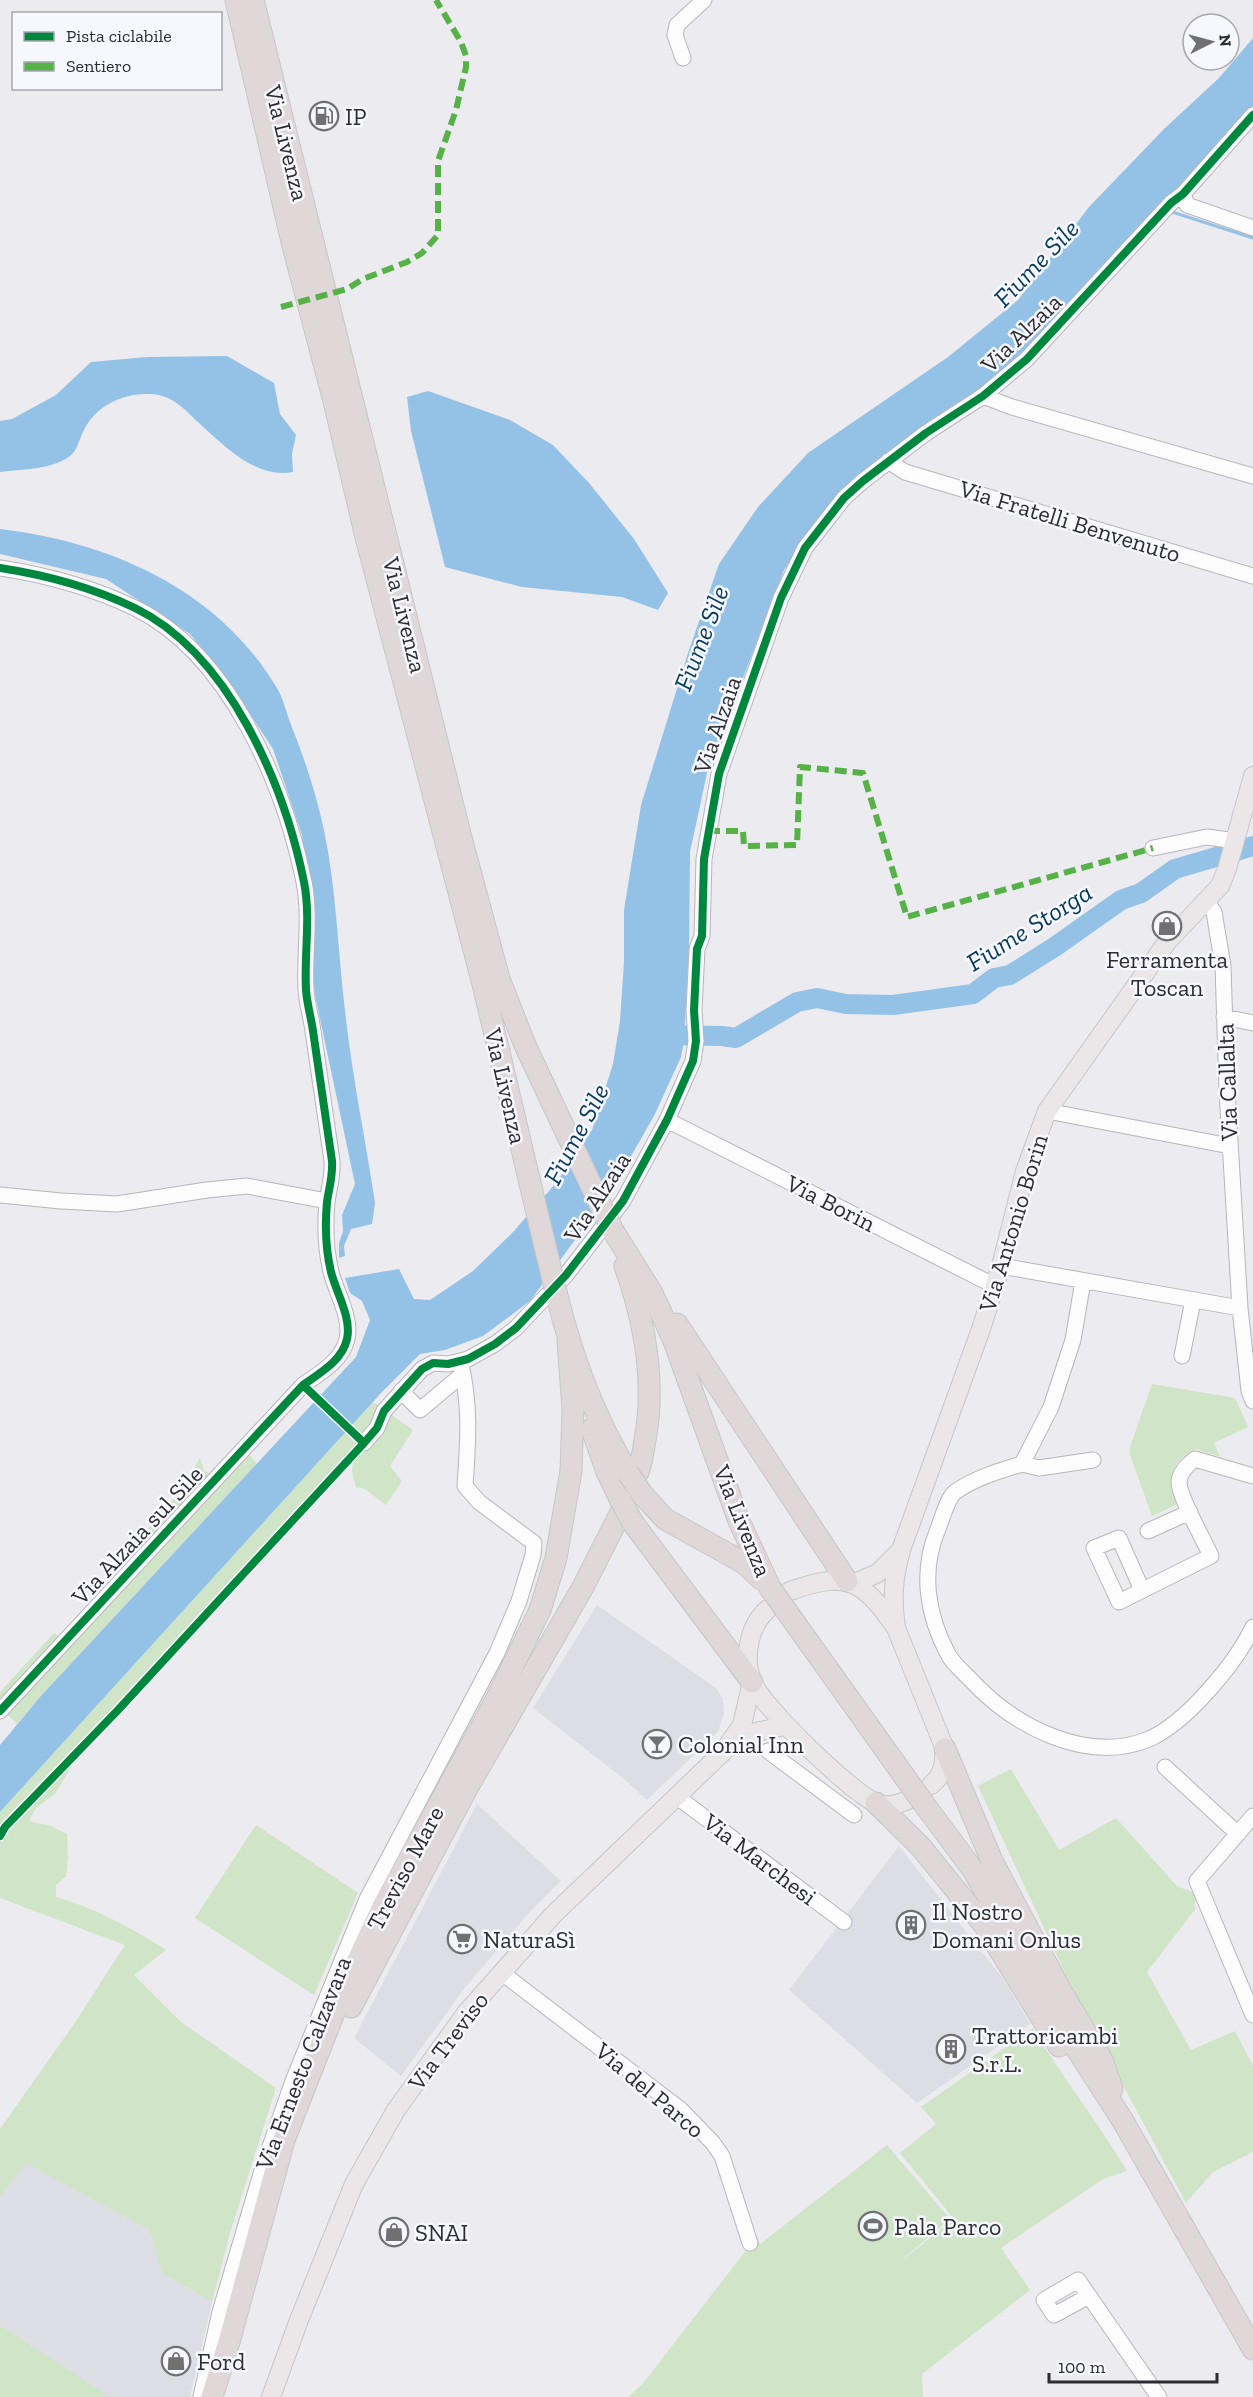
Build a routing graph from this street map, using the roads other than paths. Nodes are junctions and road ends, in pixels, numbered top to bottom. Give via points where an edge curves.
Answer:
1 (236, 0) edge
2 (253, 0) edge
3 (704, 0) edge
4 (683, 58) dead end
5 (1253, 116) edge
6 (1183, 194) junction
7 (1253, 228) edge
8 (983, 396) junction
9 (888, 461) junction
10 (1253, 476) edge
11 (0, 568) edge
12 (1253, 576) edge
13 (1253, 776) edge
14 (1235, 842) junction
15 (1153, 848) dead end
16 (1205, 900) junction
17 (1224, 1017) junction
18 (1253, 1023) edge
19 (1047, 1112) junction
20 (667, 1120) junction
21 (1230, 1146) junction
22 (0, 1195) edge
23 (327, 1202) junction
24 (612, 1229) junction
25 (1001, 1266) junction
26 (1083, 1281) junction
27 (995, 1286) junction
28 (652, 1293) junction
29 (1192, 1300) junction
30 (1240, 1308) junction
31 (568, 1340) junction
32 (1182, 1356) dead end
33 (570, 1363) junction
34 (462, 1367) junction
35 (401, 1391) junction
36 (1253, 1401) edge
37 (364, 1443) dead end
38 (1093, 1460) dead end
39 (1022, 1464) junction
40 (633, 1473) junction
41 (1253, 1476) edge
42 (624, 1512) junction
43 (1190, 1512) junction
44 (1148, 1531) dead end
45 (901, 1550) junction
46 (851, 1582) junction
47 (1142, 1590) dead end
48 (776, 1596) junction
49 (1253, 1627) edge
50 (896, 1628) junction
51 (752, 1682) junction
52 (0, 1711) edge
53 (784, 1725) junction
54 (945, 1749) junction
55 (768, 1751) dead end
56 (723, 1752) junction
57 (1165, 1767) dead end
58 (847, 1782) junction
59 (676, 1796) junction
60 (921, 1796) junction
61 (834, 1799) junction
62 (876, 1803) junction
63 (854, 1815) dead end
64 (1253, 1816) edge
65 (1238, 1834) junction
66 (844, 1922) dead end
67 (502, 1973) junction
68 (1253, 2015) edge
69 (1123, 2121) junction
70 (750, 2243) dead end
71 (1089, 2295) junction
72 (1253, 2349) edge
73 (1155, 2396) edge
74 (201, 2397) edge
75 (212, 2397) edge
76 (222, 2397) edge
77 (271, 2397) edge

1 - 31 highway, Via Livenza, bridge via 293,246 483,984
2 - 24 highway, Via Livenza, bridge via 499,979 525,1045
3 - 4 street via 677,25 675,35
5 - 6 street, Via Alzaia
6 - 7 street via 1187,205
6 - 8 street, Via Alzaia via 1027,359
8 - 9 street, Via Alzaia
8 - 10 street
9 - 12 street, Via Fratelli Benvenuto via 905,472
9 - 20 street, Via Alzaia via 844,498 805,548 782,598 718,774 704,859 693,1061
11 - 23 street via 69,584 136,609 157,622 212,674 257,741 304,883 306,993 332,1161
13 - 14 main road
14 - 15 street via 1207,837
14 - 16 main road via 1220,886
16 - 17 street, Via Callalta via 1217,923
16 - 19 main road, Via Antonio Borin via 1167,942
17 - 18 street
17 - 21 street, Via Callalta
19 - 21 street
19 - 25 main road, Via Antonio Borin via 1025,1171
20 - 27 street, Via Borin
20 - 34 street, Via Alzaia via 623,1201 566,1275 516,1328
21 - 30 street, Via Callalta
22 - 23 street via 117,1204 247,1186
23 - 52 street, Via Alzaia sul Sile via 330,1271 348,1325 342,1352 303,1385
24 - 28 highway, Via Livenza
24 - 40 highway via 638,1302 648,1351 651,1396 646,1432
25 - 26 street
25 - 27 main road, Via Antonio Borin
26 - 29 street
26 - 39 street via 1073,1341 1051,1407
27 - 45 main road, Via Antonio Borin
28 - 46 highway via 662,1300
28 - 48 highway, Via Livenza via 674,1341 739,1521
29 - 30 street
29 - 32 street
30 - 36 street, Via Callalta
31 - 33 highway, Treviso Mare
31 - 40 highway, Via Livenza via 595,1414
33 - 42 highway
33 - 75 highway, Treviso Mare via 571,1471 556,1558 540,1610 498,1698 378,1917 335,2010 284,2140
34 - 35 street, Via Alzaia via 434,1363 422,1369
34 - 35 street via 420,1410
34 - 74 street, Via Ernesto Calzavara via 469,1431 465,1486 479,1502 534,1543 535,1548 497,1653 367,1899 293,2081 260,2175 220,2312
35 - 37 street, Via Alzaia
38 - 39 street via 1039,1468
39 - 49 street via 987,1474 953,1494 933,1540 927,1594 935,1627 950,1658 979,1689 1012,1715 1068,1742 1093,1747 1149,1739 1186,1712 1234,1661
40 - 48 highway, Via Livenza, bridge via 642,1494 664,1519 744,1563
41 - 43 street via 1195,1459 1184,1469 1179,1482
42 - 51 highway
42 - 76 highway, Treviso Mare via 466,1790 344,2020 295,2148
43 - 44 street
43 - 47 street via 1211,1556
45 - 46 main road, Via Antonio Borin via 878,1573
45 - 50 main road, Via Antonio Borin via 892,1594
46 - 48 main road via 811,1584
46 - 50 main road via 867,1591
48 - 51 main road, Via Treviso via 752,1631
48 - 60 highway, bridge
50 - 54 main road
51 - 53 main road
51 - 56 main road, Via Treviso via 742,1725
53 - 56 main road, Via Treviso via 747,1734
53 - 58 main road
54 - 60 main road via 939,1779
54 - 69 highway via 992,1862 1102,2060
55 - 61 street
56 - 59 main road, Via Treviso
57 - 65 street
58 - 61 street
58 - 62 main road
59 - 66 street, Via Marchesi
59 - 67 main road, Via Treviso via 553,1915
60 - 62 main road via 895,1805
60 - 69 highway via 973,1870
61 - 63 street
62 - 69 highway via 920,1846 985,1926 1076,2073 1096,2098
64 - 65 street
65 - 68 street via 1197,1881
67 - 70 street, Via del Parco via 680,2109 713,2143 722,2156
67 - 77 main road, Via Treviso via 466,2013 396,2110 354,2184
69 - 72 highway
71 - 71 street via 1078,2280 1044,2300 1054,2315
71 - 73 street

